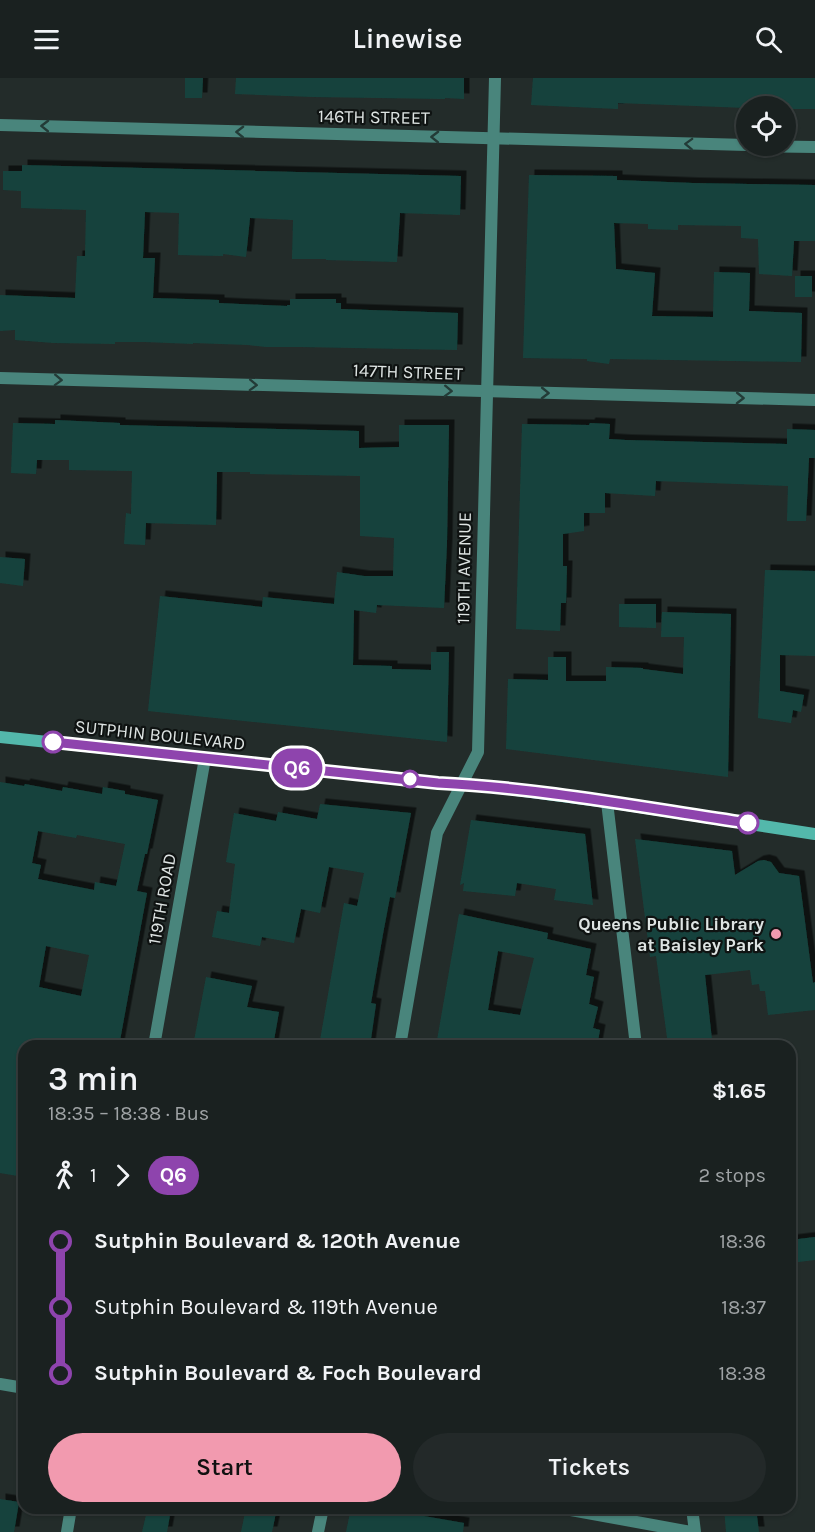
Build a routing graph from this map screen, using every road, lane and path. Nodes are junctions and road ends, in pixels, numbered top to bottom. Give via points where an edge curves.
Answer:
1 (495, 78) edge
2 (0, 125) edge
3 (494, 138) junction
4 (736, 145) edge
5 (796, 146) edge
6 (815, 147) edge
7 (0, 378) edge
8 (486, 392) junction
9 (815, 400) edge
10 (0, 737) edge
11 (205, 758) junction
12 (462, 784) junction
13 (607, 802) junction
14 (815, 834) edge
15 (155, 1040) edge
16 (401, 1040) edge
17 (635, 1040) edge
18 (0, 1384) edge
19 (18, 1387) edge
20 (70, 1514) edge
21 (322, 1514) edge
22 (593, 1514) edge
23 (692, 1514) edge
24 (67, 1532) edge
25 (318, 1532) edge
26 (693, 1532) edge

1 - 3 street, 119TH AVENUE
3 -> 2 street, 146TH STREET
4 -> 3 street, 146TH STREET
3 - 8 street, 119TH AVENUE
5 - 6 street, 146TH STREET
7 -> 8 street, 147TH STREET
8 -> 9 street, 147TH STREET
8 - 12 street, 119TH AVENUE via 478,752
10 - 11 main road, SUTPHIN BOULEVARD
11 - 12 main road, SUTPHIN BOULEVARD
11 - 15 street, 119TH ROAD
12 - 13 main road, SUTPHIN BOULEVARD
12 - 16 street, 119TH AVENUE via 437,833
13 - 14 main road, SUTPHIN BOULEVARD
13 - 17 street
18 - 19 street
20 - 24 street
21 - 25 street
22 - 26 street
23 - 26 street

